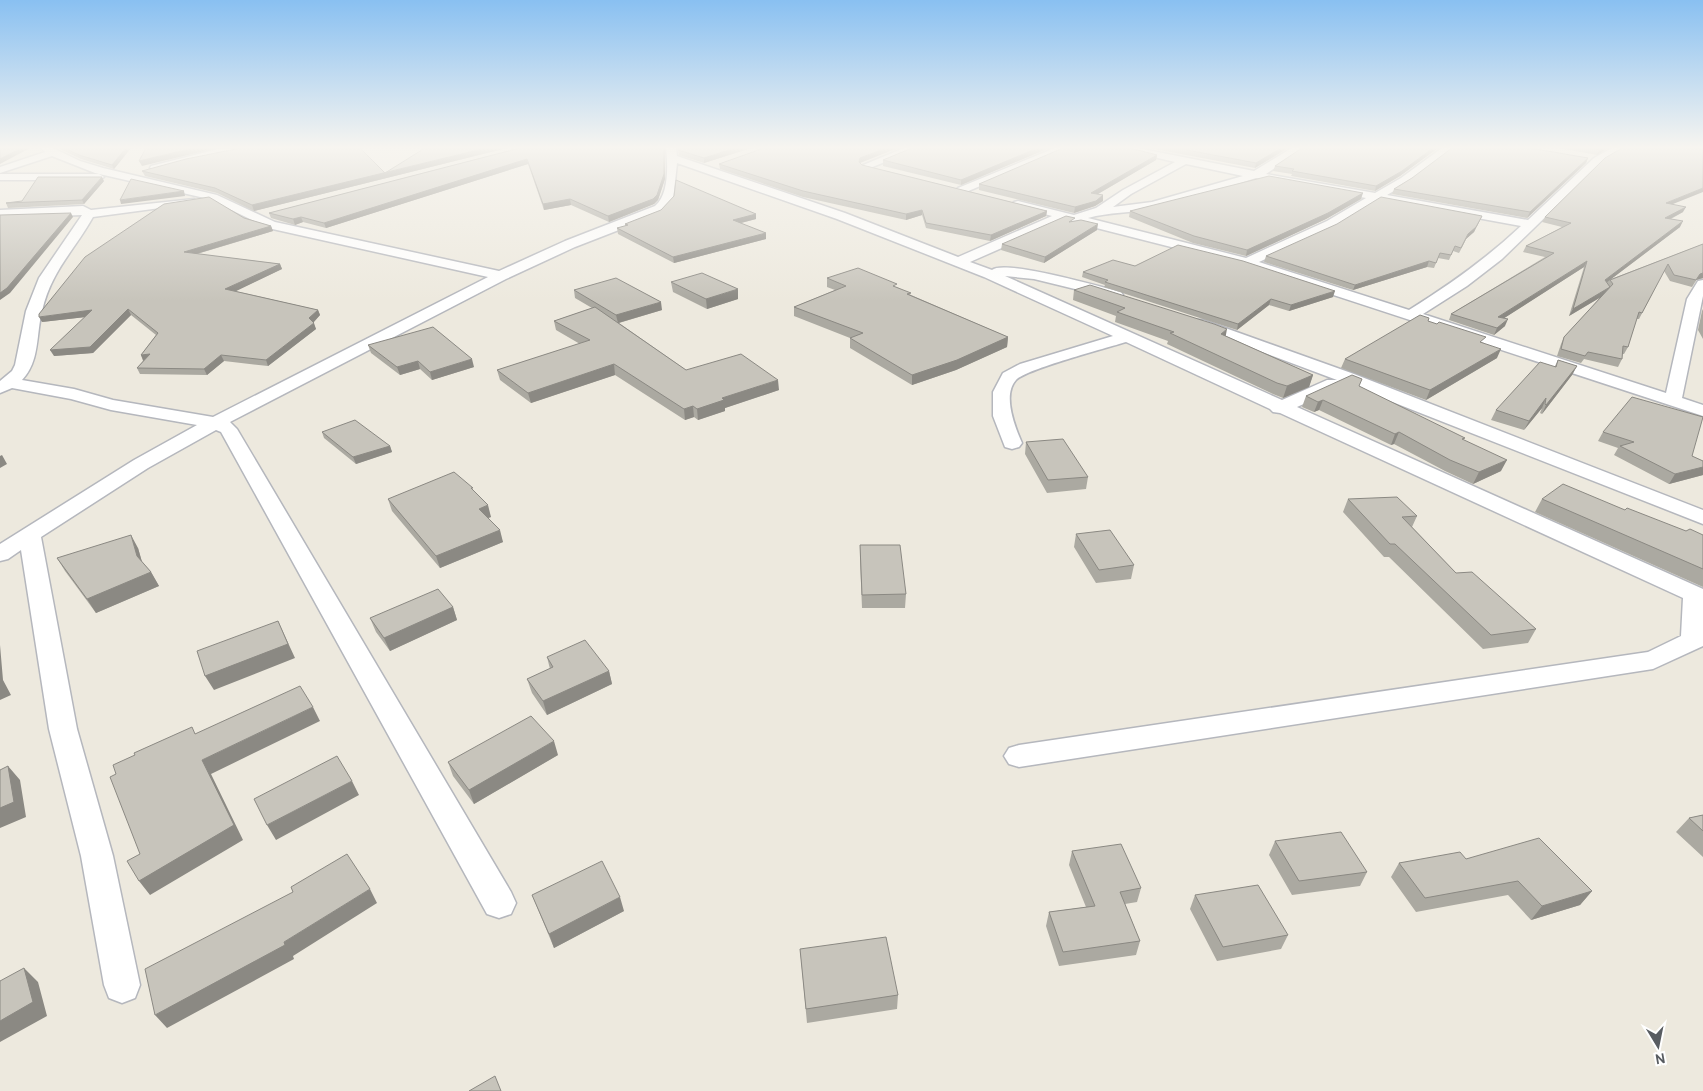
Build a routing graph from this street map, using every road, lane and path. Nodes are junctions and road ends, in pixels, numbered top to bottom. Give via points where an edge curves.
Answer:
1 (204, 199) edge
2 (218, 199) edge
3 (667, 199) edge
4 (792, 199) edge
5 (1117, 199) edge
6 (1175, 199) edge
7 (1374, 199) edge
8 (1395, 199) edge
9 (1556, 199) edge
10 (1007, 201) edge
11 (1100, 211) junction
12 (270, 213) edge
13 (0, 214) edge
14 (89, 214) junction
15 (250, 218) junction
16 (1068, 218) junction
17 (1529, 224) junction
18 (958, 262) junction
19 (1247, 262) junction
20 (974, 269) junction
21 (501, 276) junction
22 (1703, 284) edge
23 (1127, 298) edge
24 (1410, 316) junction
25 (1186, 319) edge
26 (1126, 337) junction
27 (1348, 378) junction
28 (5, 386) edge
29 (1673, 400) junction
30 (1279, 408) junction
31 (1703, 411) edge
32 (218, 423) junction
33 (1012, 443) dead end
34 (1703, 518) edge
35 (30, 536) junction
36 (0, 554) edge
37 (1699, 597) edge
38 (1019, 756) dead end
39 (499, 903) dead end
40 (122, 985) dead end

1 - 14 street
2 - 15 street
3 - 21 street via 656,211 570,244
4 - 18 street
5 - 11 street
6 - 11 street via 1128,210
7 - 19 street via 1332,224
8 - 17 street
9 - 17 street
10 - 16 street
11 - 16 street
12 - 15 street
13 - 14 street via 64,210 83,210
14 - 28 street via 46,277 34,312 24,367
15 - 21 street
16 - 18 street
16 - 19 street
17 - 24 street via 1497,256
18 - 20 street
19 - 24 street
20 - 23 street via 1034,275
20 - 26 street
21 - 32 street
22 - 29 street via 1694,299
24 - 29 street
25 - 27 street
26 - 30 street
26 - 33 street via 1026,368 1009,377 1002,392 1002,416
27 - 30 street
27 - 34 street
28 - 32 street via 74,394 111,405
29 - 31 street
30 - 37 street
32 - 35 street via 141,464
32 - 39 street via 228,429 236,442
35 - 36 street
35 - 40 street via 63,729 97,856
37 - 38 street via 1694,640 1654,660

